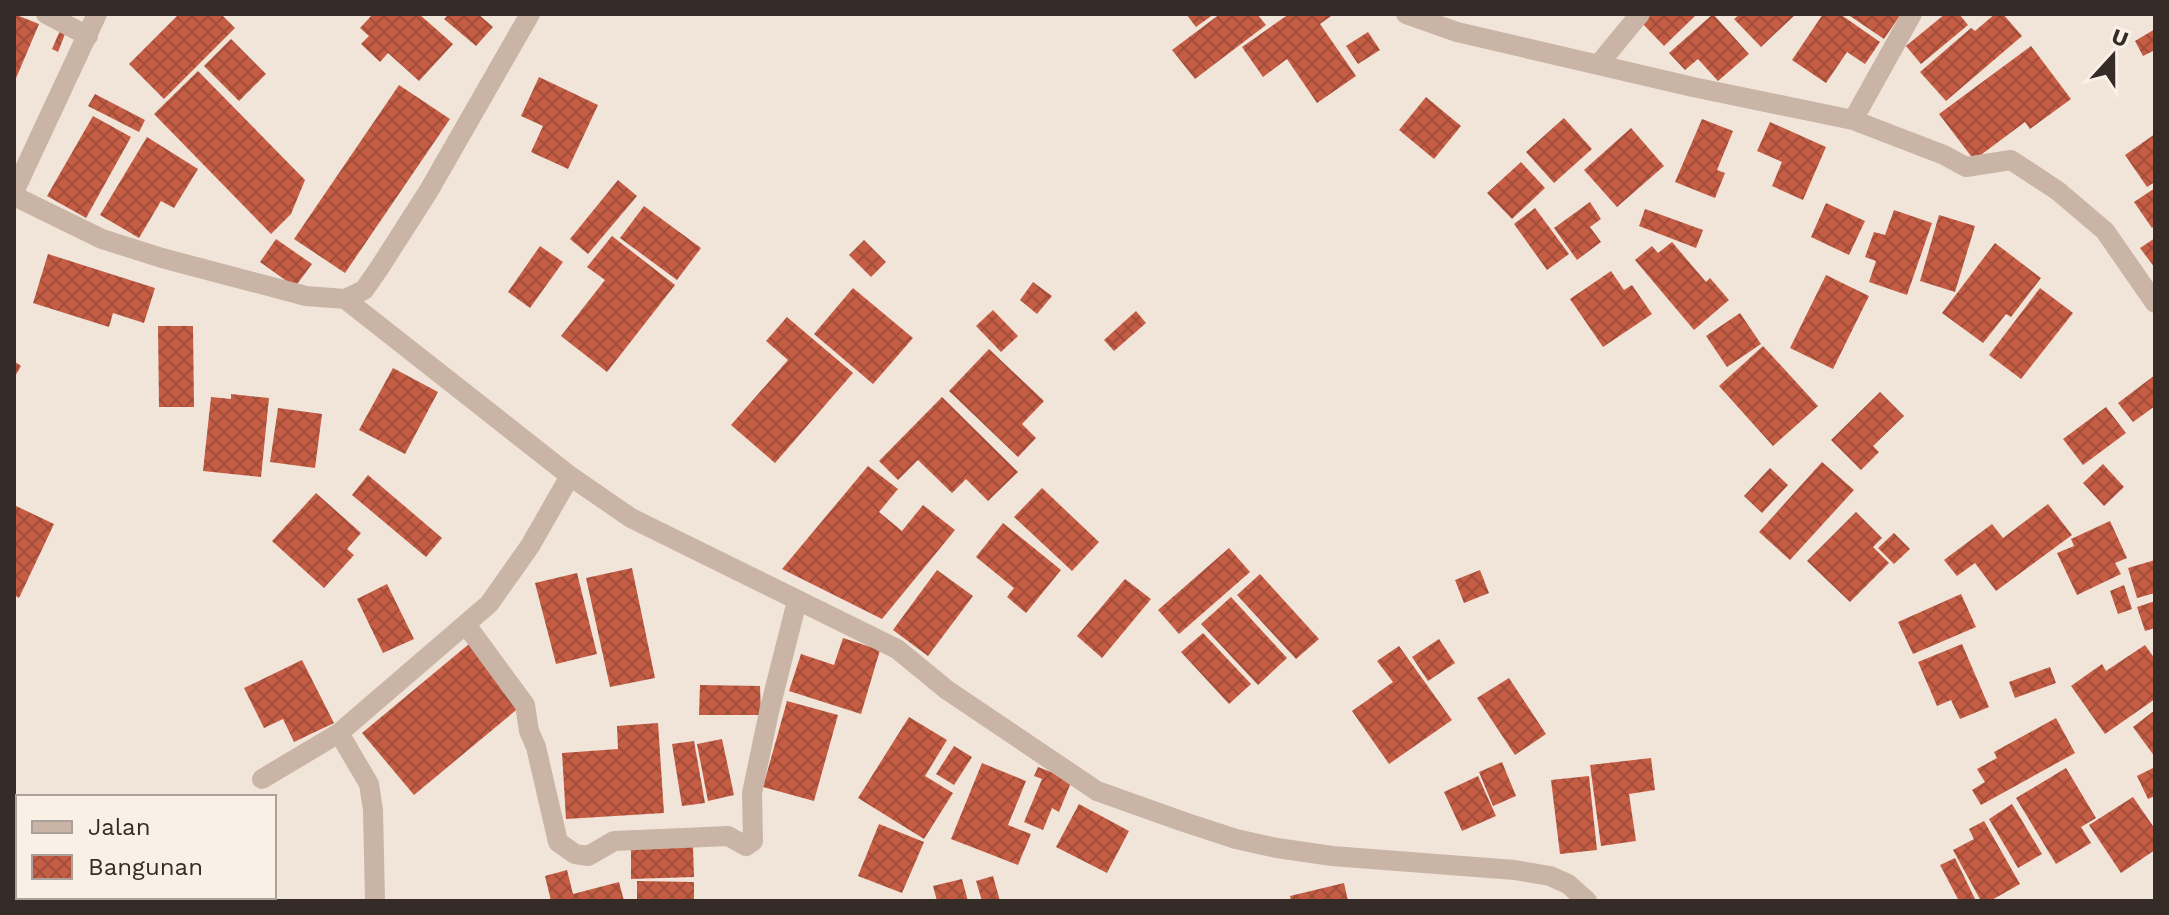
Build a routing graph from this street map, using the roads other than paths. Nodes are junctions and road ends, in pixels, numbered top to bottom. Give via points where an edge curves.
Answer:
1 (46, 14) edge
2 (97, 14) edge
3 (530, 14) edge
4 (1406, 14) edge
5 (1640, 14) edge
6 (1912, 14) edge
7 (88, 36) junction
8 (1598, 65) junction
9 (1853, 120) junction
10 (14, 194) edge
11 (345, 299) junction
12 (2155, 303) edge
13 (570, 476) junction
14 (797, 601) junction
15 (467, 626) junction
16 (339, 733) junction
17 (262, 779) dead end
18 (375, 901) edge
19 (1587, 901) edge

1 - 7 street
2 - 7 street
3 - 11 street via 378,270 364,290
4 - 8 street via 1457,32
5 - 8 street
6 - 9 street
7 - 10 street
8 - 9 street
9 - 12 street via 1966,167 2011,160 2105,231
10 - 11 street via 102,239 306,296
11 - 13 street
13 - 14 street via 631,518
13 - 15 street via 530,546
14 - 15 street via 752,793 753,841 746,846 728,836 614,841 588,856 558,842 525,705
14 - 19 street via 897,649 947,690 1097,791 1136,807 1277,848 1550,876
15 - 16 street
16 - 17 street
16 - 18 street via 369,784

